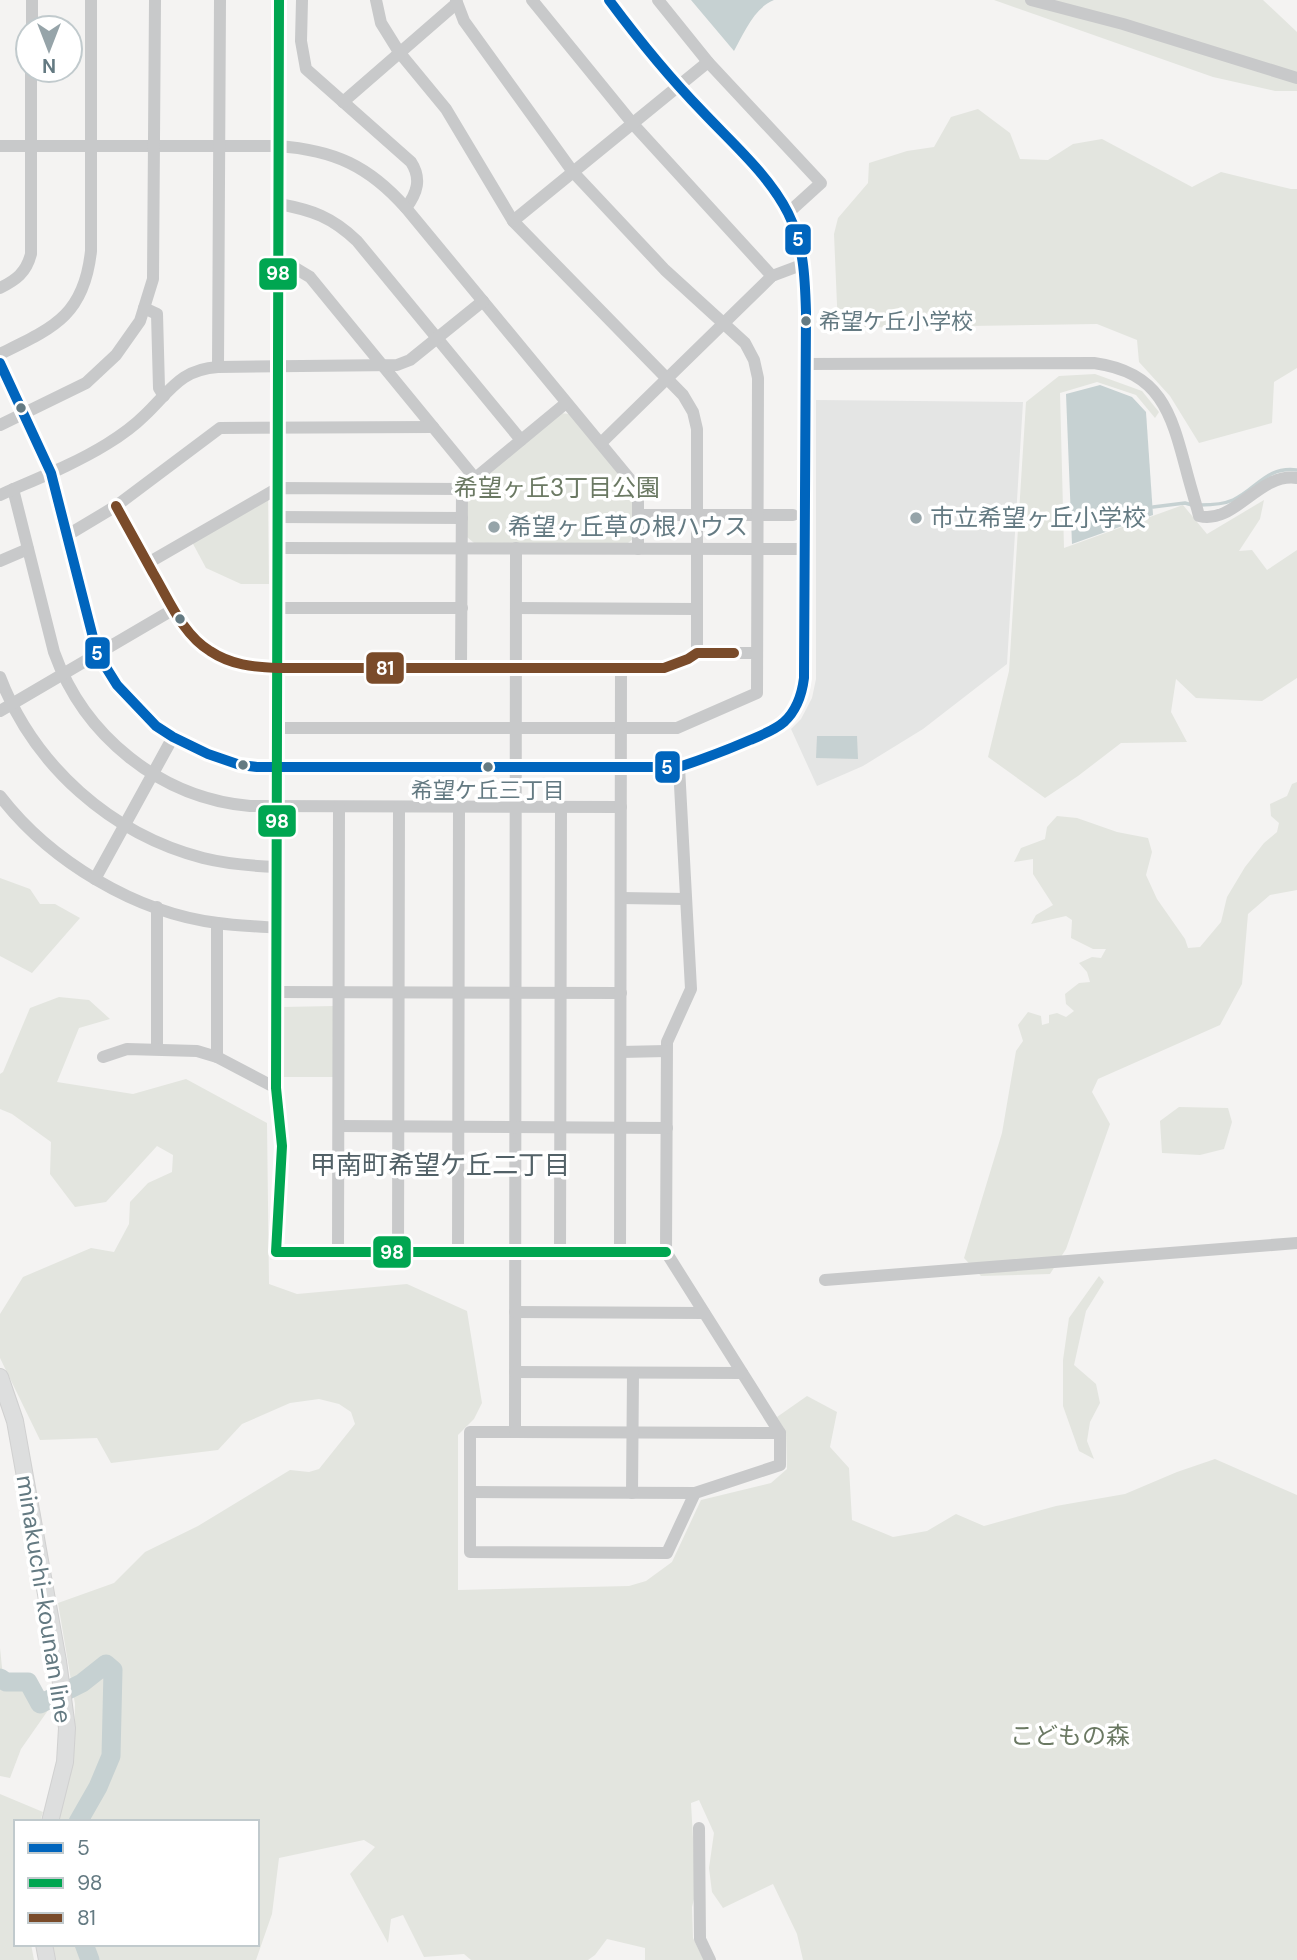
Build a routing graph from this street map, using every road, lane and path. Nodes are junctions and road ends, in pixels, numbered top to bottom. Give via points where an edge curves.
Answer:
1 (91, 0) edge
2 (155, 0) edge
3 (220, 0) edge
4 (279, 0) edge
5 (302, 0) edge
6 (376, 0) edge
7 (533, 0) edge
8 (609, 0) edge
9 (658, 0) edge
10 (1031, 0) edge
11 (456, 2) edge
12 (399, 52) junction
13 (708, 62) junction
14 (1297, 78) edge
15 (31, 84) edge
16 (678, 86) junction
17 (344, 102) junction
18 (633, 124) junction
19 (0, 146) edge
20 (31, 146) junction
21 (90, 146) junction
22 (155, 146) junction
23 (219, 146) junction
24 (278, 146) junction
25 (573, 172) junction
26 (279, 204) junction
27 (406, 208) junction
28 (788, 213) junction
29 (513, 221) junction
30 (278, 262) junction
31 (804, 264) junction
32 (772, 276) junction
33 (0, 288) edge
34 (483, 301) junction
35 (144, 308) junction
36 (724, 324) junction
37 (437, 338) junction
38 (0, 354) edge
39 (0, 363) edge
40 (805, 363) junction
41 (218, 367) junction
42 (383, 367) junction
43 (278, 368) junction
44 (667, 379) junction
45 (164, 396) junction
46 (566, 403) junction
47 (24, 414) junction
48 (0, 425) edge
49 (278, 427) junction
50 (433, 427) junction
51 (521, 440) junction
52 (601, 443) junction
53 (51, 473) junction
54 (474, 477) junction
55 (1297, 478) edge
56 (278, 488) junction
57 (13, 489) junction
58 (462, 489) junction
59 (0, 495) edge
60 (116, 506) junction
61 (638, 515) junction
62 (698, 515) junction
63 (757, 515) junction
64 (793, 515) dead end
65 (278, 517) junction
66 (462, 518) junction
67 (66, 536) junction
68 (278, 548) junction
69 (462, 548) junction
70 (516, 548) junction
71 (698, 548) junction
72 (28, 549) junction
73 (638, 549) junction
74 (757, 549) junction
75 (805, 549) junction
76 (0, 561) edge
77 (148, 563) junction
78 (278, 608) junction
79 (462, 608) junction
80 (516, 608) junction
81 (174, 609) junction
82 (697, 609) junction
83 (97, 653) junction
84 (697, 653) junction
85 (757, 653) junction
86 (278, 668) junction
87 (461, 668) junction
88 (516, 668) junction
89 (621, 668) junction
90 (62, 674) junction
91 (0, 677) edge
92 (5, 707) edge
93 (278, 728) junction
94 (516, 728) junction
95 (621, 728) junction
96 (173, 737) junction
97 (277, 767) junction
98 (679, 767) junction
99 (516, 768) junction
100 (621, 768) junction
101 (152, 774) junction
102 (0, 796) edge
103 (277, 807) junction
104 (339, 807) junction
105 (399, 807) junction
106 (459, 807) junction
107 (516, 807) junction
108 (561, 807) junction
109 (621, 807) junction
110 (125, 825) junction
111 (277, 867) junction
112 (95, 879) junction
113 (621, 898) junction
114 (686, 899) junction
115 (157, 907) junction
116 (216, 923) junction
117 (277, 928) junction
118 (277, 992) junction
119 (339, 992) junction
120 (400, 992) junction
121 (459, 992) junction
122 (516, 992) junction
123 (561, 992) junction
124 (621, 993) junction
125 (157, 1049) junction
126 (666, 1051) junction
127 (621, 1052) junction
128 (103, 1057) dead end
129 (216, 1057) junction
130 (276, 1088) junction
131 (339, 1126) junction
132 (399, 1126) junction
133 (515, 1127) junction
134 (620, 1127) junction
135 (459, 1128) junction
136 (560, 1128) junction
137 (667, 1128) junction
138 (1297, 1243) edge
139 (338, 1252) junction
140 (398, 1252) junction
141 (458, 1252) junction
142 (515, 1252) junction
143 (666, 1252) junction
144 (560, 1253) junction
145 (620, 1253) junction
146 (825, 1280) dead end
147 (515, 1312) junction
148 (704, 1312) junction
149 (515, 1373) junction
150 (633, 1373) junction
151 (742, 1373) junction
152 (0, 1377) edge
153 (515, 1432) junction
154 (632, 1433) junction
155 (780, 1433) junction
156 (470, 1492) junction
157 (632, 1493) junction
158 (695, 1493) junction
159 (50, 1820) edge
160 (699, 1828) dead end
161 (709, 1960) edge

1 - 21 street
2 - 22 street
3 - 23 street
4 - 24 street
5 - 17 street via 306,69
6 - 12 street via 381,23
7 - 18 street
8 - 16 street
9 - 13 street
10 - 14 street
11 - 12 street
11 - 25 street via 464,21
12 - 17 street
12 - 29 street via 446,109
13 - 16 street
13 - 28 street via 821,183
15 - 20 street
16 - 18 street
16 - 28 street via 769,183
17 - 27 street via 415,168 417,189
18 - 25 street
18 - 32 street
19 - 20 street
20 - 21 street
20 - 33 street via 30,260 21,275
21 - 22 street
21 - 38 street via 91,251 83,286 74,305 49,329
22 - 23 street
22 - 35 street via 153,279
23 - 24 street
23 - 41 street
24 - 26 street
24 - 27 street via 305,148 349,162
25 - 29 street
25 - 36 street via 665,270
26 - 30 street
26 - 37 street via 336,222
27 - 34 street
28 - 31 street
29 - 44 street
30 - 42 street via 310,277
30 - 43 street
31 - 32 street
31 - 40 street
32 - 36 street
34 - 37 street
34 - 46 street
35 - 45 street via 157,314 159,388
35 - 47 street via 116,355 86,383
36 - 44 street
36 - 63 street via 745,343 757,369
37 - 42 street via 404,363
37 - 51 street
39 - 47 street
40 - 55 street via 1094,363 1119,369 1152,389 1169,412 1199,516 1208,518 1232,509 1278,479
40 - 75 street
41 - 43 street
41 - 45 street via 191,372
42 - 43 street
42 - 50 street
43 - 49 street
44 - 52 street
44 - 62 street via 689,402 696,422
45 - 53 street via 119,437
46 - 51 street
46 - 52 street
47 - 48 street
47 - 53 street
49 - 50 street
49 - 56 street
49 - 60 street via 220,428
50 - 54 street
51 - 54 street
52 - 61 street via 638,489
53 - 57 street
53 - 67 street
54 - 58 street
56 - 58 street
56 - 65 street
56 - 77 street
57 - 59 street
57 - 72 street
58 - 66 street
60 - 67 street
60 - 77 street
61 - 62 street
61 - 73 street
62 - 63 street
62 - 71 street
63 - 64 street
63 - 74 street
65 - 66 street
65 - 68 street
66 - 69 street
67 - 83 street
68 - 69 street
68 - 78 street
69 - 70 street
69 - 79 street
70 - 73 street
70 - 80 street
71 - 73 street
71 - 74 street
71 - 82 street
72 - 76 street
72 - 90 street
74 - 75 street
74 - 85 street
75 - 98 street via 800,699 775,728
77 - 81 street
78 - 79 street
78 - 86 street
79 - 87 street
80 - 82 street
80 - 88 street
81 - 83 street
81 - 86 street via 195,639 217,656 242,665
82 - 84 street
83 - 90 street
83 - 96 street via 126,696
84 - 85 street
84 - 89 street via 664,668
85 - 95 street via 757,694 677,728
86 - 87 street
86 - 93 street
87 - 88 street
88 - 89 street
88 - 94 street
89 - 95 street
90 - 92 street
90 - 101 street via 93,723
91 - 92 street
92 - 110 street via 53,766
93 - 94 street
93 - 97 street
94 - 95 street
94 - 99 street
95 - 100 street
96 - 97 street via 240,765
96 - 101 street
97 - 99 street
97 - 103 street
98 - 100 street
98 - 114 street
99 - 100 street
99 - 107 street
100 - 109 street
101 - 103 street via 225,803
101 - 110 street
102 - 112 street via 49,846
103 - 104 street
103 - 111 street
104 - 105 street
104 - 119 street
105 - 106 street
105 - 120 street
106 - 107 street
106 - 121 street
107 - 108 street
107 - 122 street
108 - 109 street
108 - 123 street
109 - 113 street
110 - 111 street via 166,846 204,858
110 - 112 street
111 - 117 street
112 - 115 street
113 - 114 street
113 - 124 street
114 - 126 street via 691,989 670,1031
115 - 116 street
115 - 125 street
116 - 117 street
116 - 129 street
117 - 118 street
118 - 119 street
118 - 130 street
119 - 120 street
119 - 131 street
120 - 121 street
120 - 132 street
121 - 122 street
121 - 135 street
122 - 123 street
122 - 133 street
123 - 124 street
123 - 136 street
124 - 127 street
125 - 128 street via 127,1048
125 - 129 street via 187,1049
126 - 127 street
126 - 137 street
127 - 134 street
129 - 130 street
130 - 139 street via 282,1146 276,1251
131 - 132 street
131 - 139 street
132 - 135 street
132 - 140 street
133 - 135 street
133 - 136 street
133 - 142 street
134 - 136 street
134 - 137 street
134 - 145 street
135 - 141 street
136 - 144 street
137 - 143 street
138 - 146 street
139 - 140 street
140 - 141 street
141 - 142 street
142 - 144 street
142 - 147 street
143 - 145 street
143 - 148 street
144 - 145 street
147 - 148 street
147 - 149 street
148 - 151 street
149 - 150 street
149 - 153 street
150 - 151 street
150 - 154 street
151 - 155 street
152 - 159 main road, minakuchi-kounan line via 15,1421 67,1728 65,1762
153 - 154 street
153 - 156 street via 470,1432
154 - 155 street
154 - 157 street
155 - 158 street via 780,1465
156 - 157 street
156 - 158 street via 470,1552 654,1553 667,1553
157 - 158 street
160 - 161 street via 700,1938

